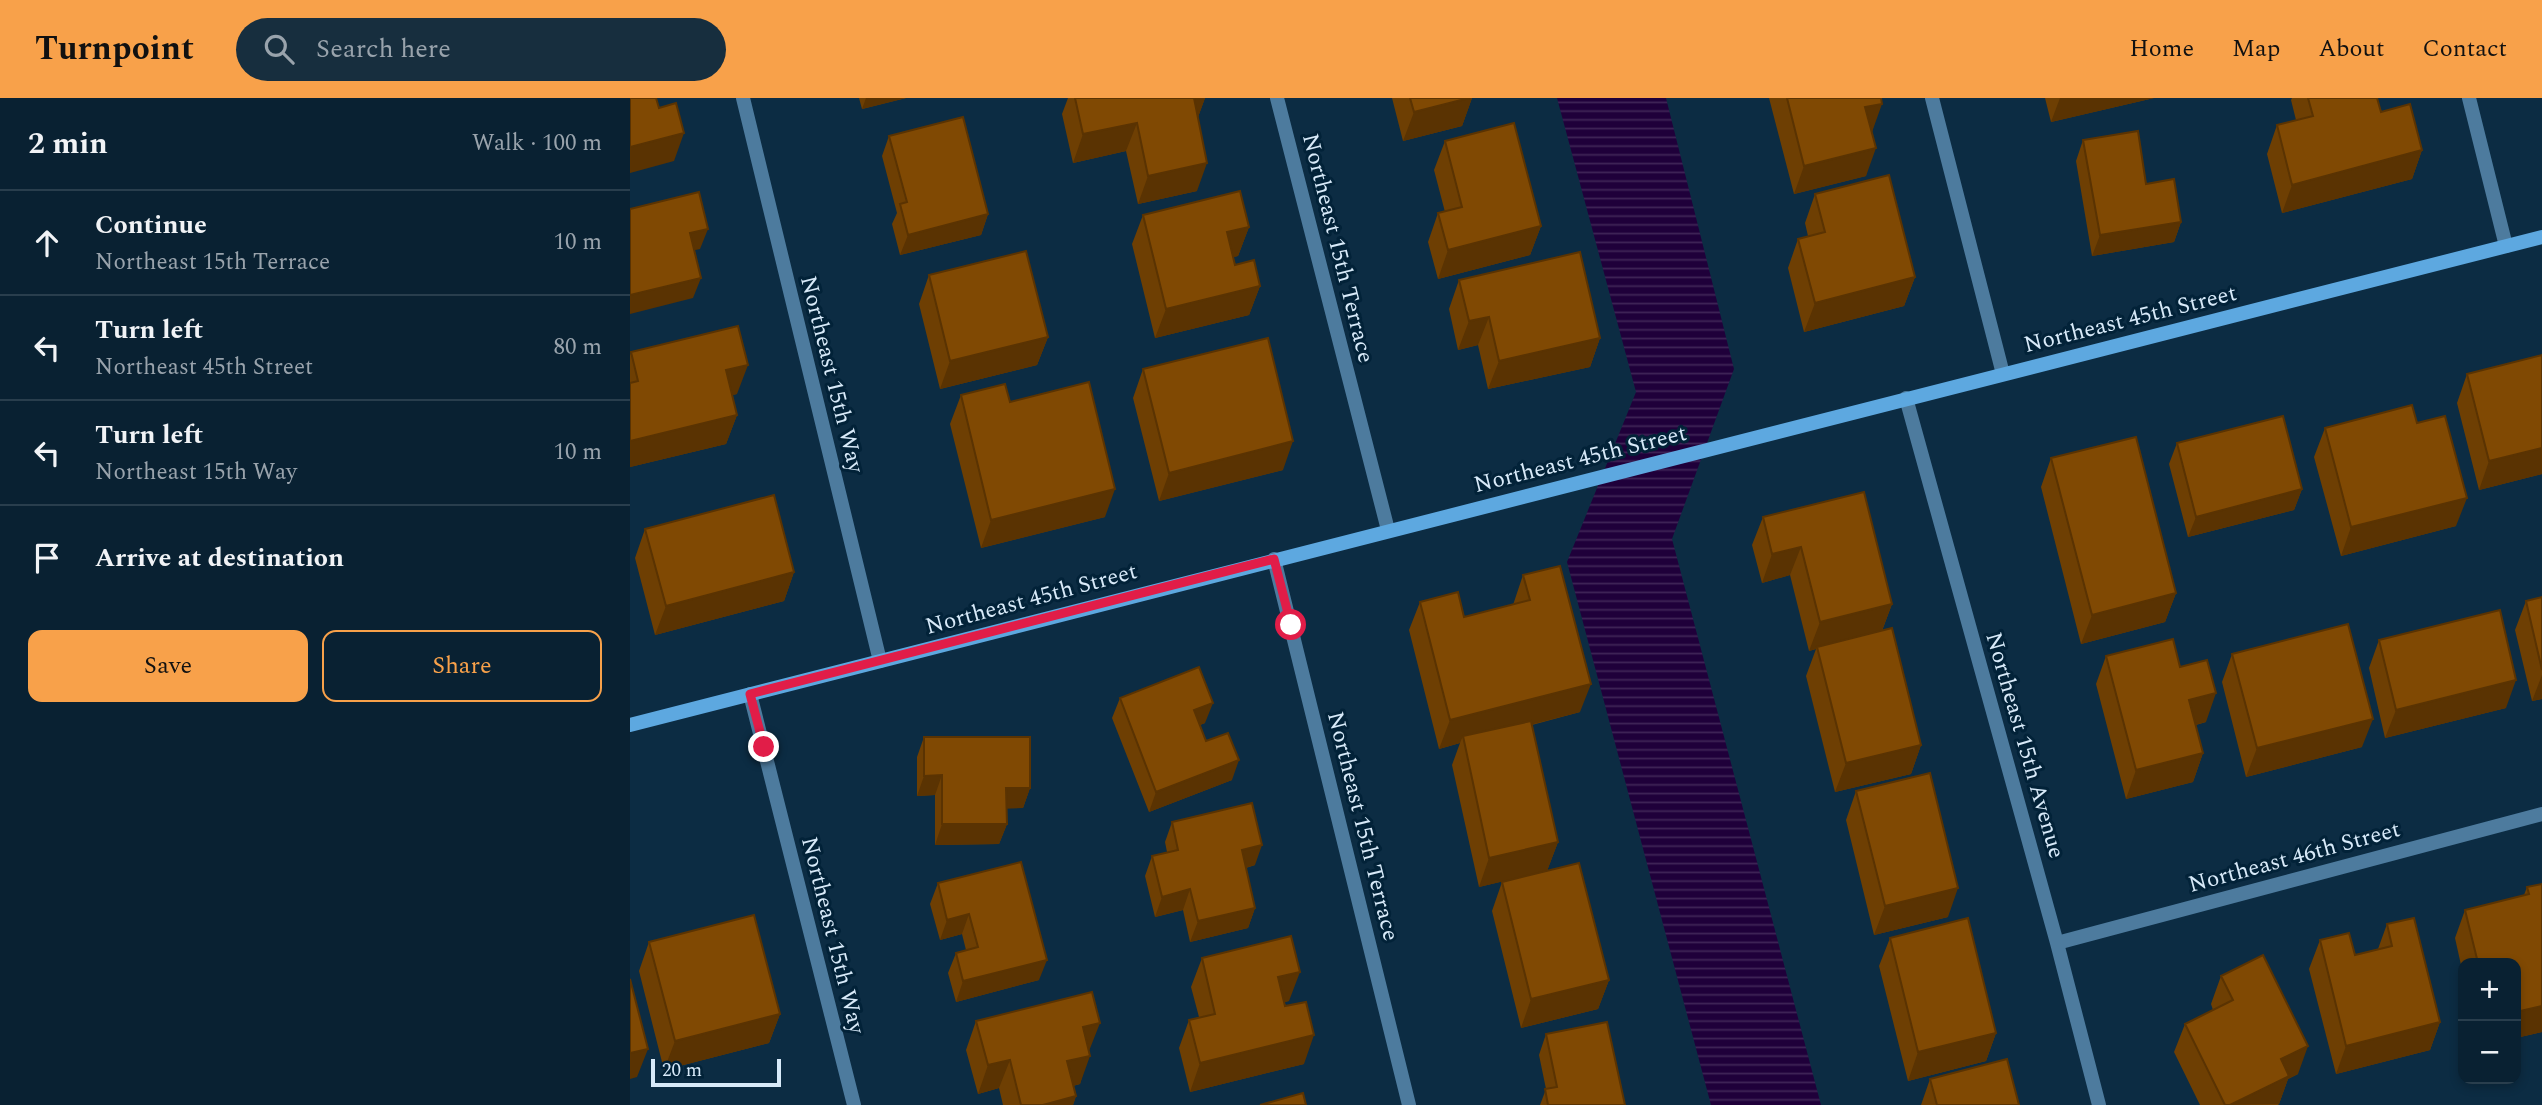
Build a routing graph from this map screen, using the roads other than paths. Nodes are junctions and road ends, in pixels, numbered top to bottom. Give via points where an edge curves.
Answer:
1 (743, 98) edge
2 (1277, 98) edge
3 (1933, 98) edge
4 (2469, 98) edge
5 (2542, 237) edge
6 (2506, 246) junction
7 (2003, 374) junction
8 (1906, 398) junction
9 (1388, 530) junction
10 (1274, 559) junction
11 (880, 661) junction
12 (750, 694) junction
13 (630, 725) edge
14 (2542, 814) edge
15 (2057, 943) junction
16 (854, 1105) edge
17 (1409, 1105) edge
18 (2099, 1105) edge

1 - 11 street, Northeast 15th Way
2 - 9 street, Northeast 15th Terrace
3 - 7 street
4 - 6 street
5 - 6 street, Northeast 45th Street
6 - 7 street, Northeast 45th Street
7 - 8 street, Northeast 45th Street
8 - 9 street, Northeast 45th Street
8 - 15 street, Northeast 15th Avenue
9 - 10 street, Northeast 45th Street
10 - 11 street, Northeast 45th Street
10 - 17 street, Northeast 15th Terrace
11 - 12 street, Northeast 45th Street
12 - 13 street, Northeast 45th Street
12 - 16 street, Northeast 15th Way
14 - 15 street, Northeast 46th Street
15 - 18 street, Northeast 15th Avenue

